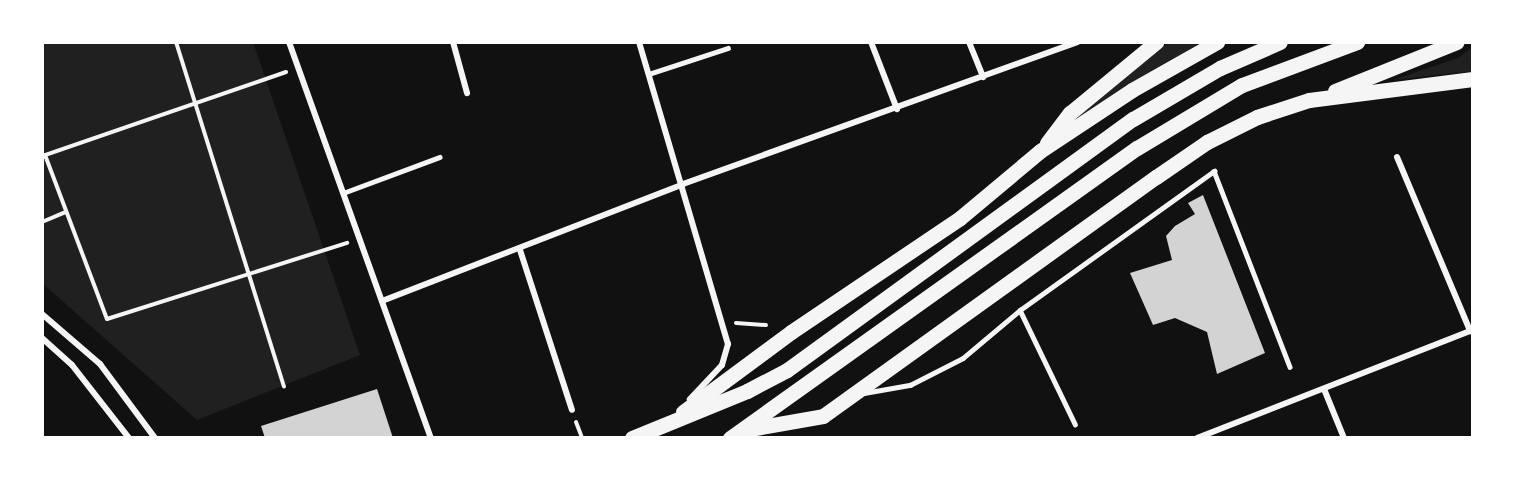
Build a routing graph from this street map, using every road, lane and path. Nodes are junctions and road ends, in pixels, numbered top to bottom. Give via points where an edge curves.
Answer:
1 (176, 42) edge
2 (289, 42) edge
3 (453, 42) edge
4 (639, 42) edge
5 (871, 42) edge
6 (969, 42) edge
7 (1077, 42) edge
8 (1156, 42) edge
9 (1217, 42) edge
10 (1280, 42) edge
11 (1357, 42) edge
12 (1457, 42) edge
13 (1063, 44) edge
14 (728, 48) dead end
15 (298, 68) junction
16 (649, 74) junction
17 (983, 77) junction
18 (1473, 79) edge
19 (467, 93) dead end
20 (1309, 100) junction
21 (195, 102) junction
22 (897, 109) junction
23 (1040, 151) junction
24 (44, 156) edge
25 (440, 157) dead end
26 (1397, 157) dead end
27 (683, 184) junction
28 (343, 194) junction
29 (66, 212) junction
30 (42, 222) edge
31 (360, 239) junction
32 (520, 250) junction
33 (249, 275) junction
34 (382, 301) junction
35 (1020, 310) junction
36 (42, 314) edge
37 (722, 323) junction
38 (766, 325) dead end
39 (1472, 331) edge
40 (42, 338) edge
41 (1290, 367) dead end
42 (284, 386) dead end
43 (1324, 388) junction
44 (856, 394) junction
45 (572, 410) dead end
46 (1075, 424) dead end
47 (663, 427) junction
48 (741, 435) edge
49 (129, 438) edge
50 (155, 438) edge
51 (431, 438) edge
52 (632, 438) edge
53 (1197, 438) edge
54 (1344, 438) edge

1 - 21 path
2 - 15 street
3 - 19 street
4 - 16 street
5 - 22 street
6 - 17 street
7 - 13 street
8 - 23 main road via 1070,113
9 - 23 main road via 1132,90
10 - 47 main road via 1163,99 1070,162 787,370
11 - 48 main road via 1242,85 1137,148
12 - 20 main road
13 - 17 street
14 - 16 lane
15 - 21 path
15 - 28 street
16 - 27 street
17 - 22 street
18 - 20 main road
20 - 44 main road via 1257,117 1207,142
21 - 24 path
21 - 33 path
22 - 27 street
23 - 47 main road via 960,218 791,332
24 - 29 path
25 - 28 lane
26 - 39 street
27 - 32 street
27 - 37 street
28 - 31 street
29 - 30 path
29 - 33 path via 107,319
31 - 33 path
31 - 34 street
32 - 34 street
32 - 45 street
33 - 42 path
34 - 51 street
35 - 41 lane via 1214,171
35 - 44 lane via 963,358 910,386
35 - 46 lane
36 - 50 street via 100,364
37 - 38 path
37 - 47 street via 728,344 722,365
39 - 43 street
40 - 49 street via 72,365
43 - 53 street
43 - 54 street
44 - 48 main road via 823,416
47 - 52 main road

